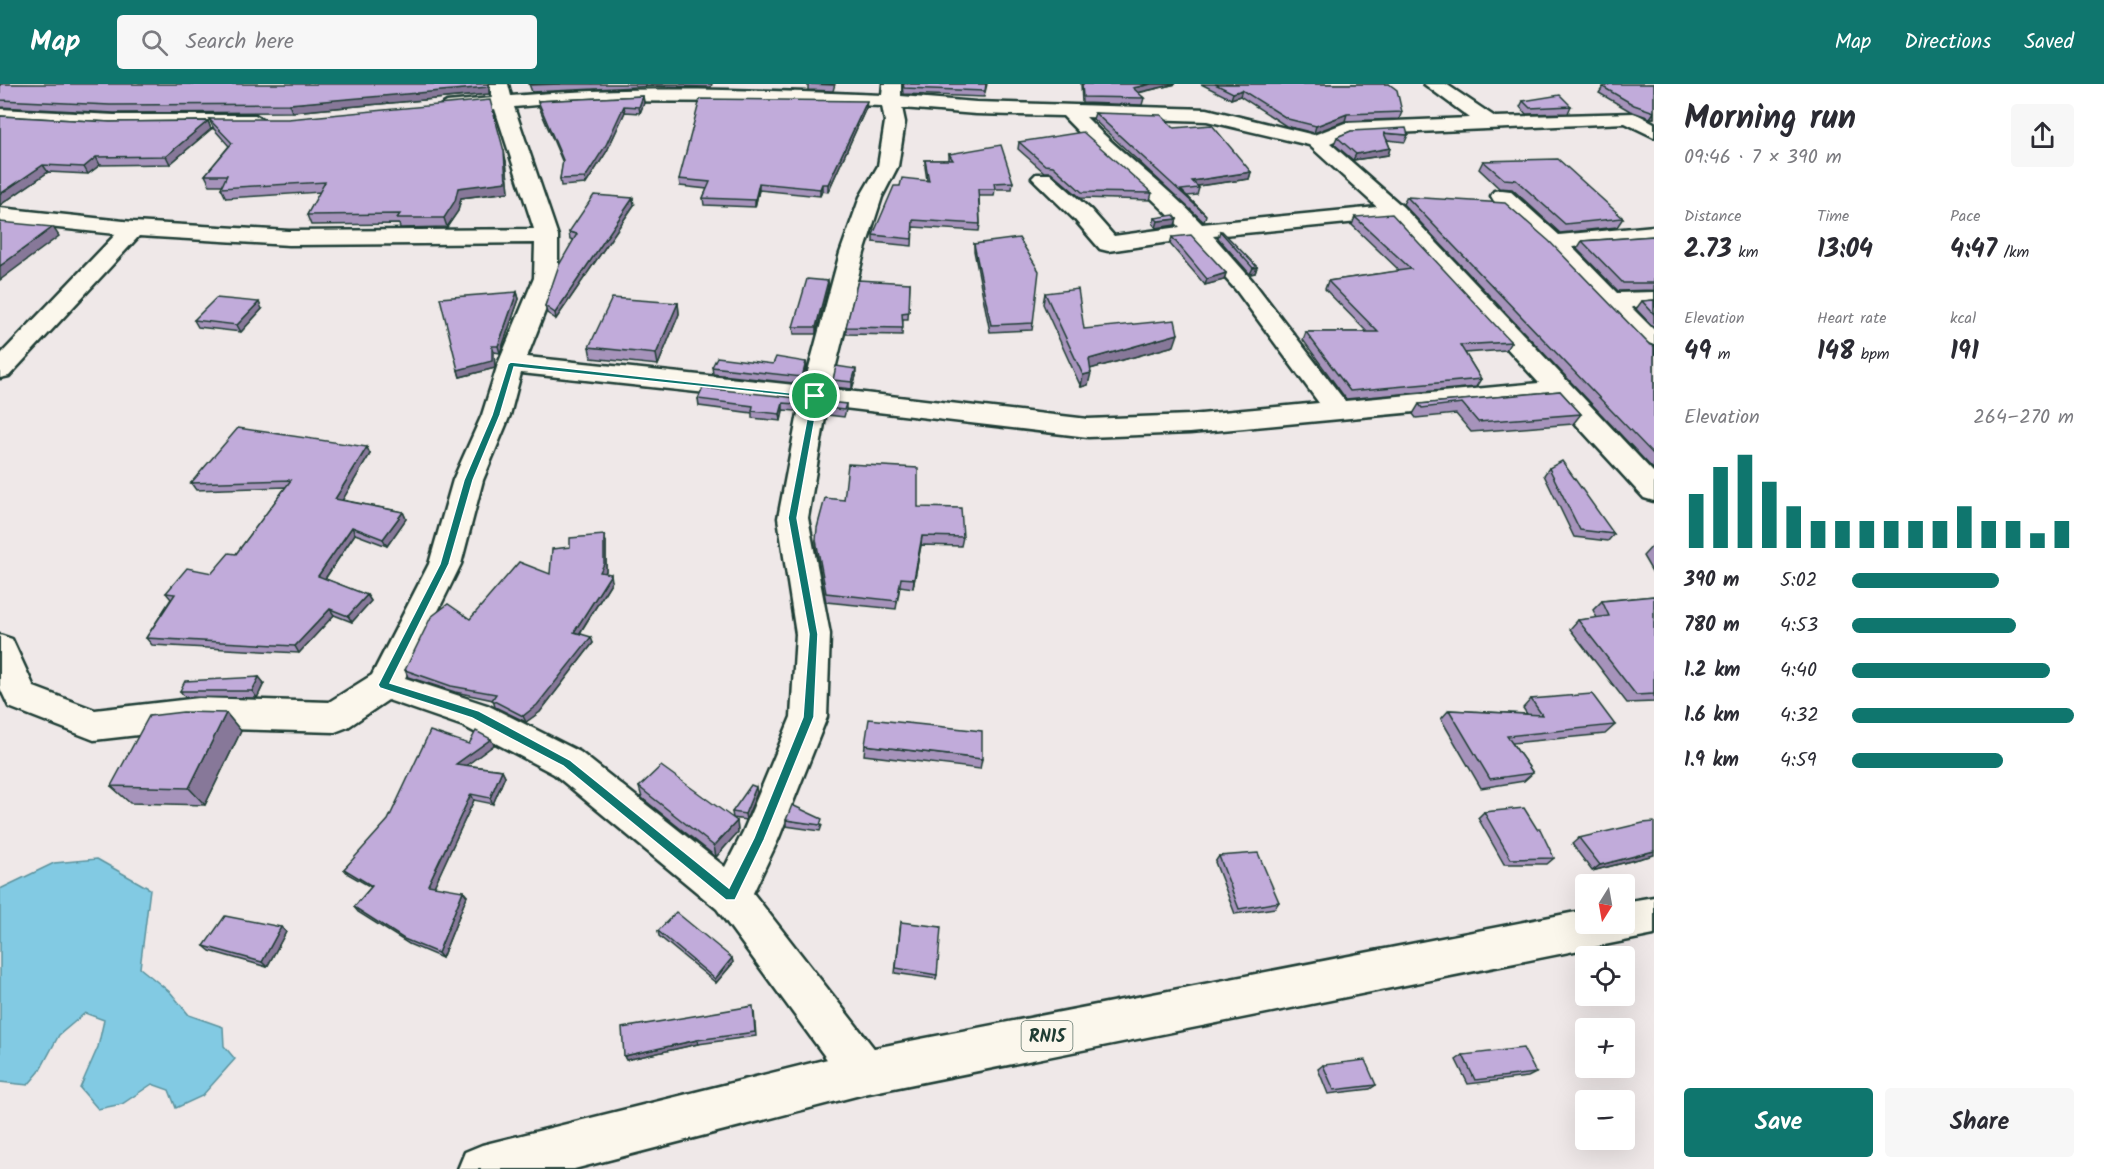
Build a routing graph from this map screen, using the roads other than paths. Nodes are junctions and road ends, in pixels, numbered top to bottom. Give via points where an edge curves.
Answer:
1 (1433, 84) edge
2 (585, 89) edge
3 (892, 92) edge
4 (500, 93) edge
5 (430, 109) edge
6 (1068, 110) junction
7 (0, 115) edge
8 (270, 120) edge
9 (1491, 123) junction
10 (1654, 131) edge
11 (1316, 141) junction
12 (1043, 178) dead end
13 (1503, 196) dead end
14 (1395, 212) junction
15 (0, 215) edge
16 (133, 229) junction
17 (1196, 231) junction
18 (1654, 232) edge
19 (547, 236) junction
20 (1554, 242) junction
21 (1654, 299) edge
22 (1611, 300) junction
23 (1654, 345) edge
24 (511, 364) junction
25 (0, 370) edge
26 (1559, 390) junction
27 (815, 396) junction
28 (1338, 410) junction
29 (1654, 491) edge
30 (0, 648) edge
31 (384, 685) junction
32 (731, 896) junction
33 (1654, 916) edge
34 (1635, 920) edge
35 (1575, 932) edge
36 (864, 1072) junction
37 (482, 1169) edge

1 - 9 street
2 - 3 street via 738,96
2 - 4 street
3 - 6 street via 976,108
3 - 27 street via 896,122 888,166 871,197 852,253
4 - 5 street via 458,99
4 - 19 street
6 - 11 street via 1207,115
6 - 17 street via 1098,142 1165,197
7 - 8 street via 114,121
9 - 10 street via 1628,117
9 - 11 street via 1345,129
11 - 14 street
12 - 17 street via 1108,244
13 - 20 street
14 - 17 street
14 - 26 street
15 - 16 street
16 - 19 street via 289,238
16 - 25 street
17 - 28 street via 1244,285
18 - 20 street
19 - 24 street via 546,278
20 - 22 street
21 - 22 street
22 - 23 street
24 - 27 street
24 - 31 street via 496,415 468,480 445,564
26 - 28 street
26 - 29 street
27 - 28 street via 1088,428 1190,424
27 - 32 street via 793,518 813,634 809,717 759,840
30 - 31 street via 21,697 94,725 200,713 335,717
31 - 32 street via 476,714 567,763
32 - 36 street
33 - 34 street
35 - 36 street, RN15
36 - 37 street, RN15

